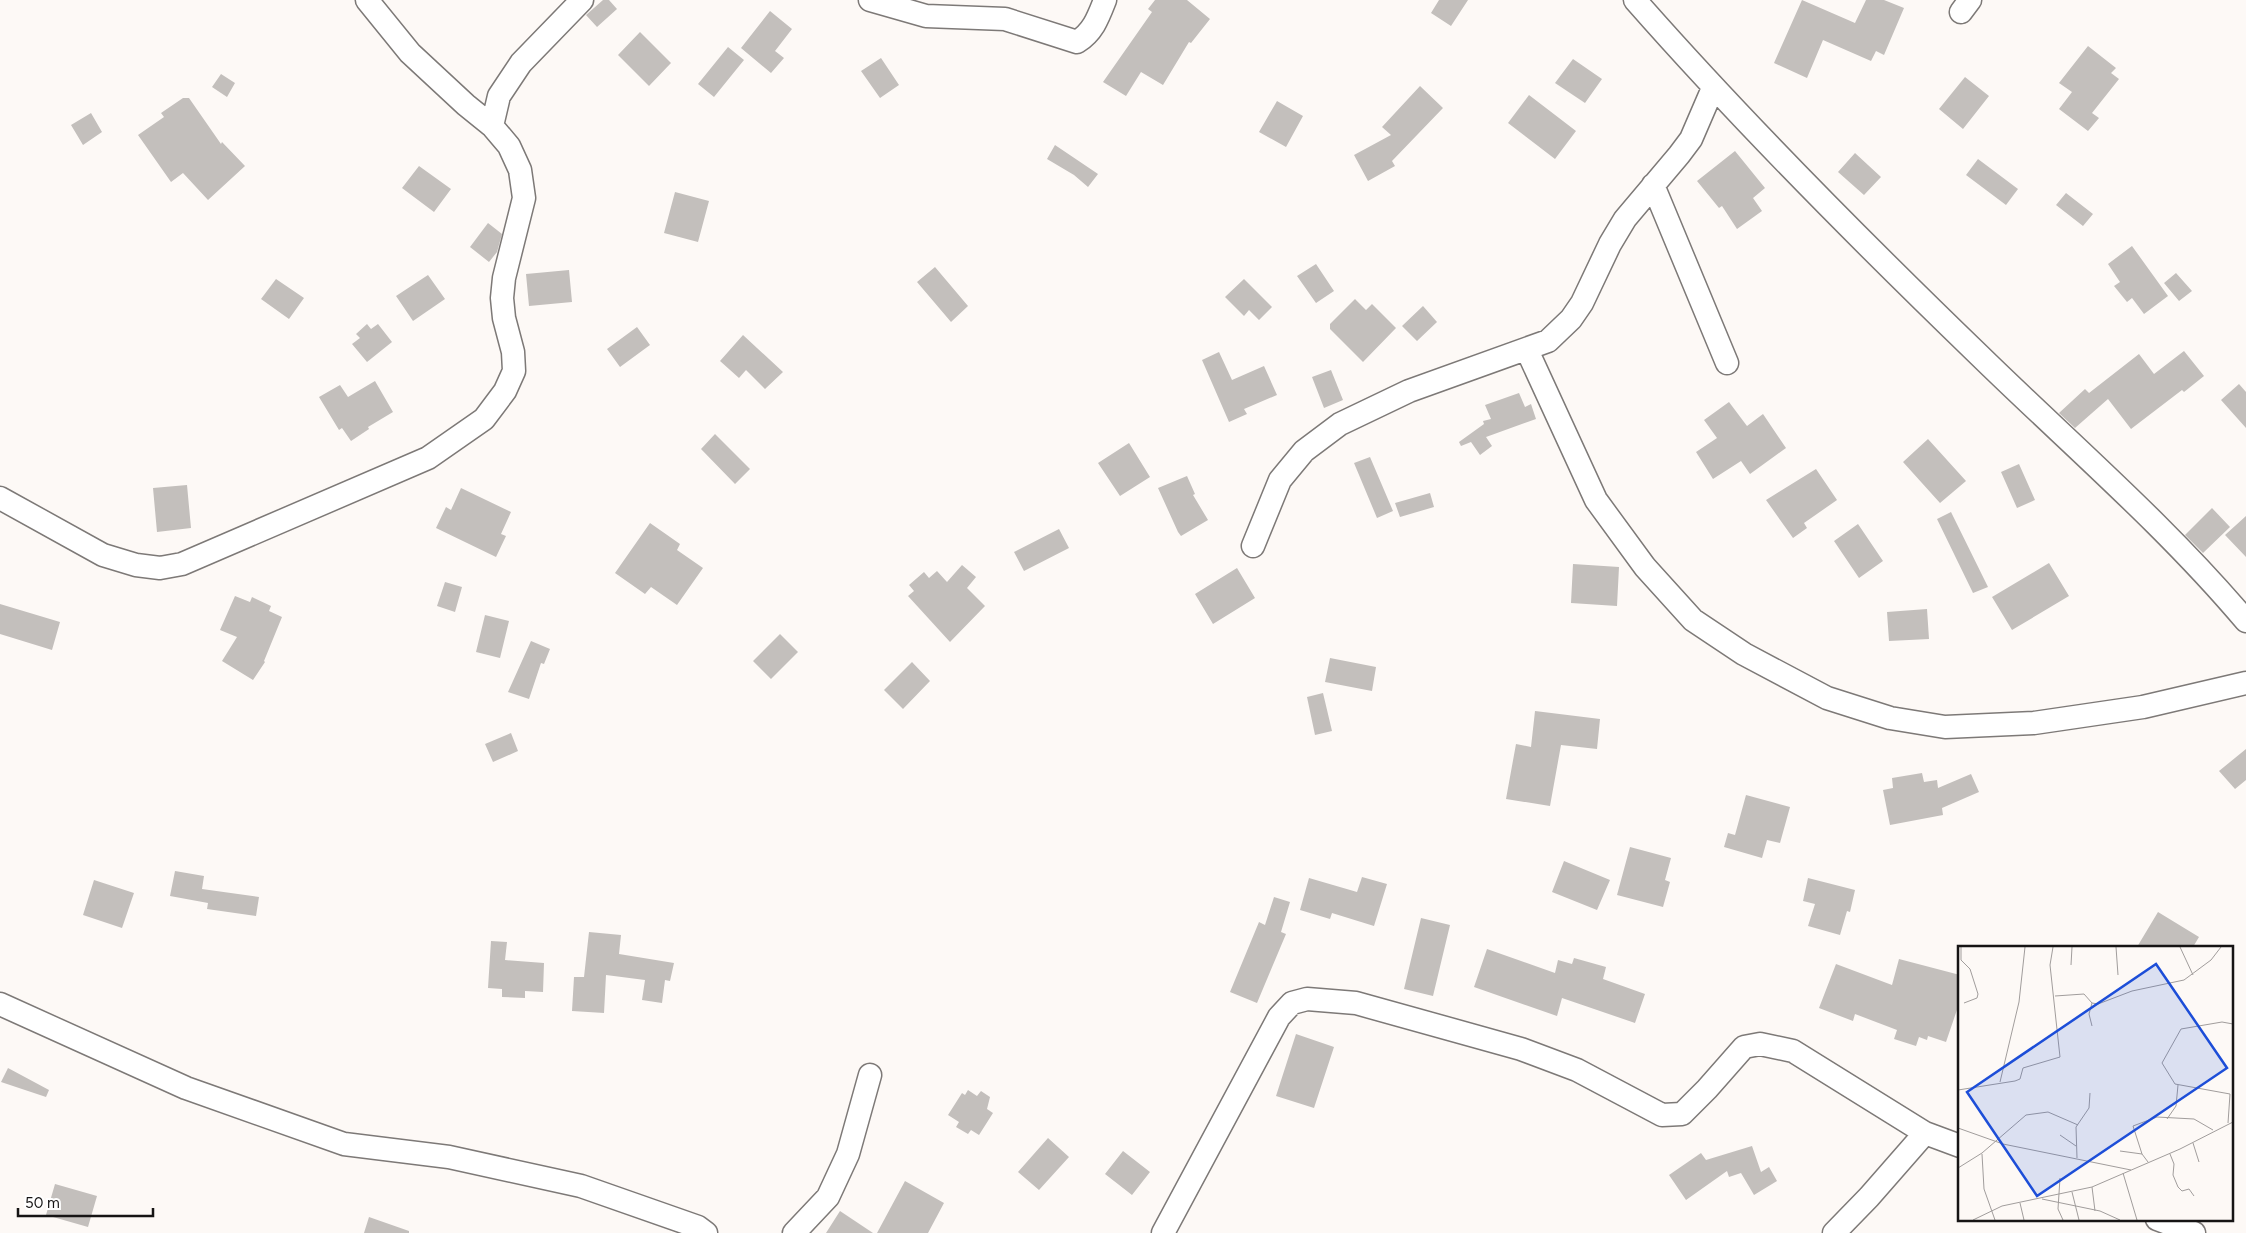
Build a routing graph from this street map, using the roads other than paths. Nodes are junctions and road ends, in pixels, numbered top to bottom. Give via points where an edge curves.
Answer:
1 (367, 0) edge
2 (582, 0) edge
3 (870, 0) edge
4 (1105, 0) edge
5 (1635, 0) edge
6 (1713, 88) junction
7 (500, 96) junction
8 (466, 105) junction
9 (492, 126) junction
10 (1652, 185) junction
11 (1527, 350) junction
12 (1727, 362) dead end
13 (0, 498) edge
14 (1253, 546) dead end
15 (2246, 621) edge
16 (2246, 683) edge
17 (0, 1004) edge
18 (870, 1075) dead end
19 (1925, 1133) junction
20 (1958, 1145) edge
21 (2160, 1220) edge
22 (706, 1233) edge
23 (794, 1233) edge
24 (1163, 1233) edge
25 (1834, 1233) edge
26 (2194, 1233) edge

1 - 8 street via 410,53
2 - 7 street via 521,63
3 - 4 street via 926,16 1005,19 1077,42 1088,35
5 - 6 street
6 - 10 street via 1691,139
6 - 15 street via 1979,355 2140,508
7 - 8 street
7 - 9 street
8 - 9 street
9 - 13 street via 509,146 520,170 524,198 502,298 514,371 505,391 484,419 428,458 182,564 160,568 103,555
10 - 11 street via 1625,219 1571,318 1548,341
10 - 12 street
11 - 14 street via 1409,391 1340,424 1304,452 1280,480
11 - 16 street via 1596,500 1645,567 1693,620 1744,654 1827,698 1890,718 1945,727 2034,723 2143,707
17 - 22 street via 186,1088 344,1144 449,1157 581,1186 698,1227
18 - 23 street via 848,1154 828,1197
19 - 20 street
19 - 24 street via 1793,1050 1760,1044 1744,1047 1682,1114 1662,1115 1577,1070 1521,1049 1356,1003 1307,999 1292,1003 1279,1017
19 - 25 street
21 - 26 street

